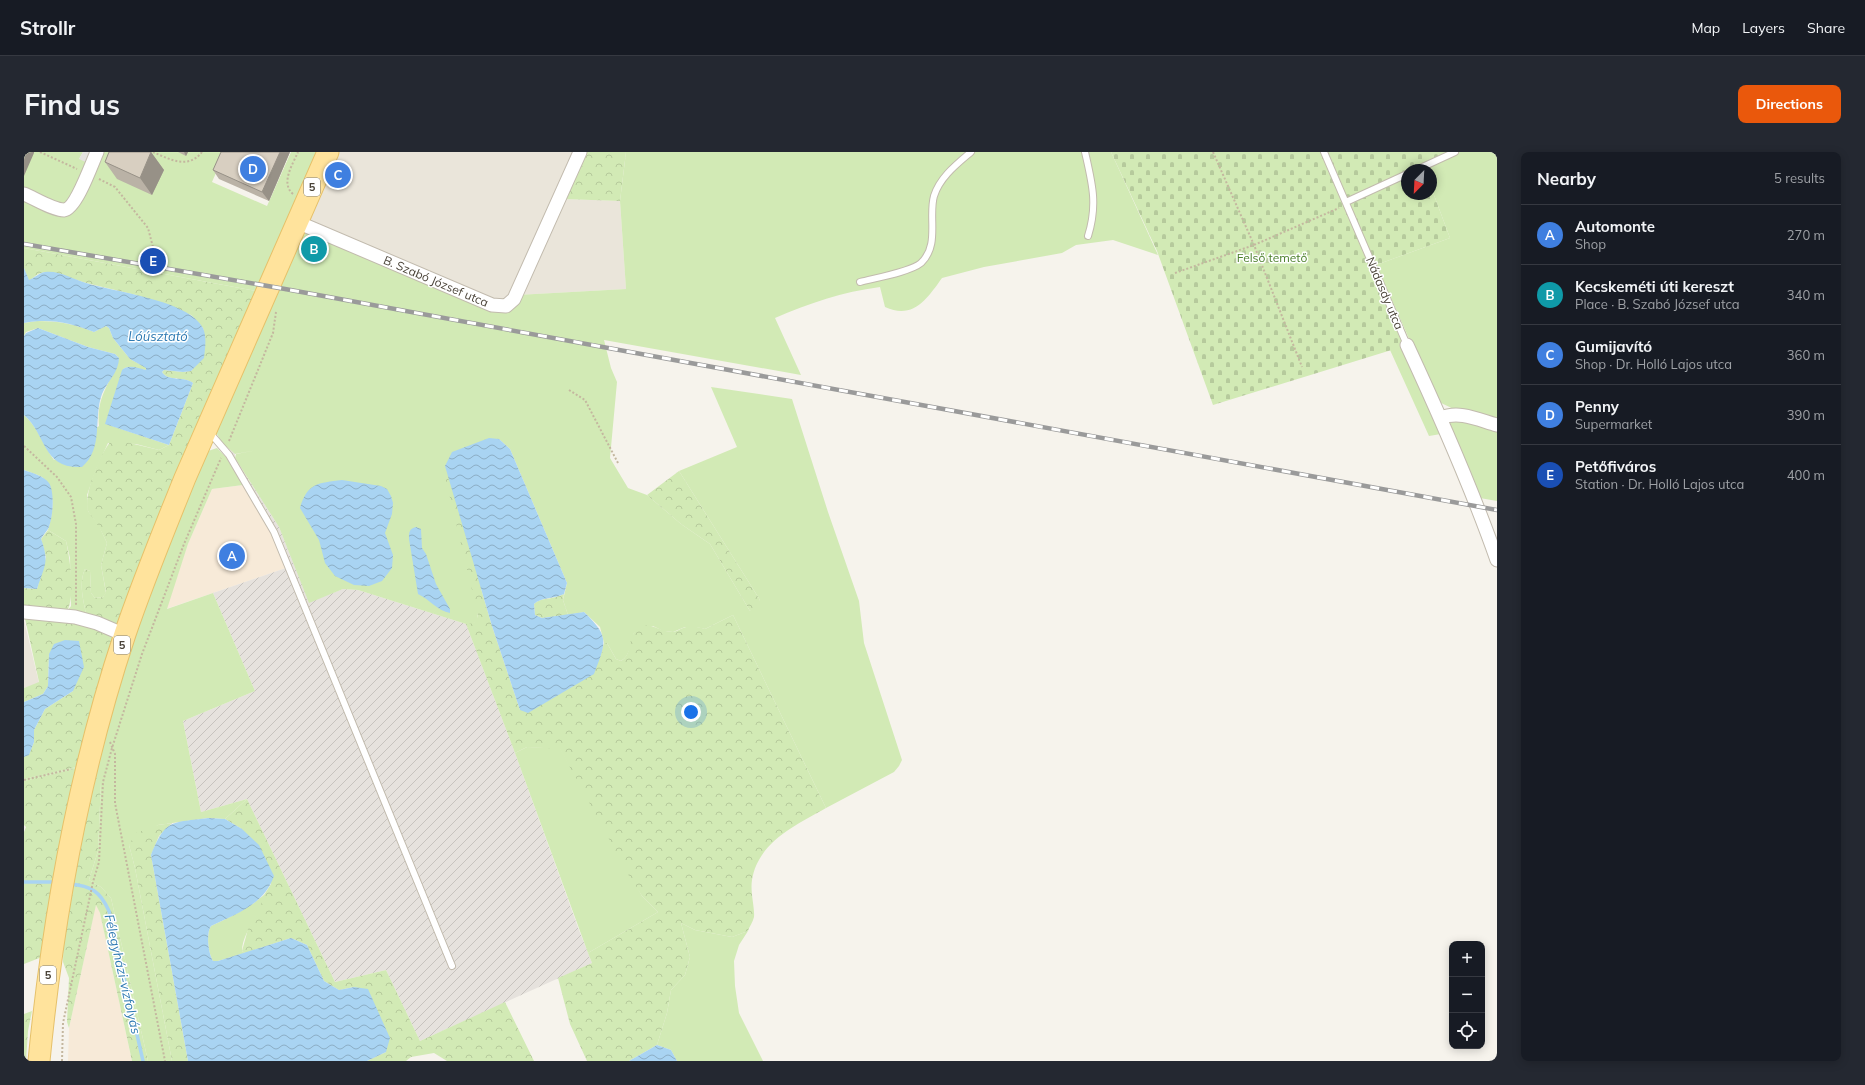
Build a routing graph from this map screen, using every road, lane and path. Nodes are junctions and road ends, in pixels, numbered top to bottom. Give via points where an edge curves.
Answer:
1 (40, 152) edge
2 (97, 152) edge
3 (153, 152) edge
4 (202, 152) edge
5 (298, 152) edge
6 (328, 152) edge
7 (580, 152) edge
8 (971, 152) edge
9 (1085, 152) edge
10 (1213, 152) edge
11 (1324, 152) edge
12 (1456, 152) edge
13 (1429, 164) edge
14 (87, 174) junction
15 (1401, 177) edge
16 (24, 194) edge
17 (306, 201) junction
18 (1347, 203) junction
19 (297, 222) junction
20 (1088, 236) dead end
21 (1254, 245) junction
22 (160, 264) dead end
23 (1175, 273) dead end
24 (860, 282) dead end
25 (278, 306) dead end
26 (1406, 345) joint
27 (1302, 367) dead end
28 (569, 390) dead end
29 (1441, 418) junction
30 (1497, 425) edge
31 (206, 429) junction
32 (24, 446) edge
33 (225, 450) junction
34 (618, 463) dead end
35 (1497, 560) edge
36 (24, 612) edge
37 (75, 617) junction
38 (125, 635) junction
39 (99, 721) junction
40 (112, 748) junction
41 (88, 766) junction
42 (24, 780) edge
43 (452, 966) dead end
44 (39, 1061) edge
45 (62, 1061) edge
46 (165, 1061) edge

1 - 14 path
2 - 14 street
3 - 4 path via 181,163 195,159
5 - 17 path via 287,181 290,192
6 - 17 main road, 5
7 - 19 street, B. Szabó József utca via 514,299 506,306 492,305
8 - 24 lane via 939,184 934,197 931,246 921,263 912,268
9 - 20 lane via 1094,189 1094,209
10 - 21 path
11 - 18 lane, Nádasdy utca
12 - 13 lane
14 - 16 street via 75,201 68,209 59,209
14 - 22 path via 115,187 148,228
15 - 18 lane
17 - 19 main road, 5
18 - 21 path
18 - 26 lane, Nádasdy utca
19 - 31 main road, 5
21 - 23 path
21 - 27 path
25 - 33 path via 273,333
26 - 29 street, Nádasdy utca
28 - 34 path via 585,400
29 - 30 street via 1453,414
29 - 35 street, Nádasdy utca via 1478,506
31 - 33 lane
31 - 38 main road, 5 via 166,525
32 - 37 path via 57,477 71,498 76,524
33 - 40 path via 184,544 142,654
33 - 43 lane via 274,532
36 - 37 street
37 - 38 street via 98,623
38 - 39 main road, 5
39 - 40 path
39 - 41 main road, 5
40 - 45 path via 102,782 99,862 63,1022
40 - 46 path via 115,754 115,803
41 - 42 path
41 - 44 main road, 5 via 50,958

